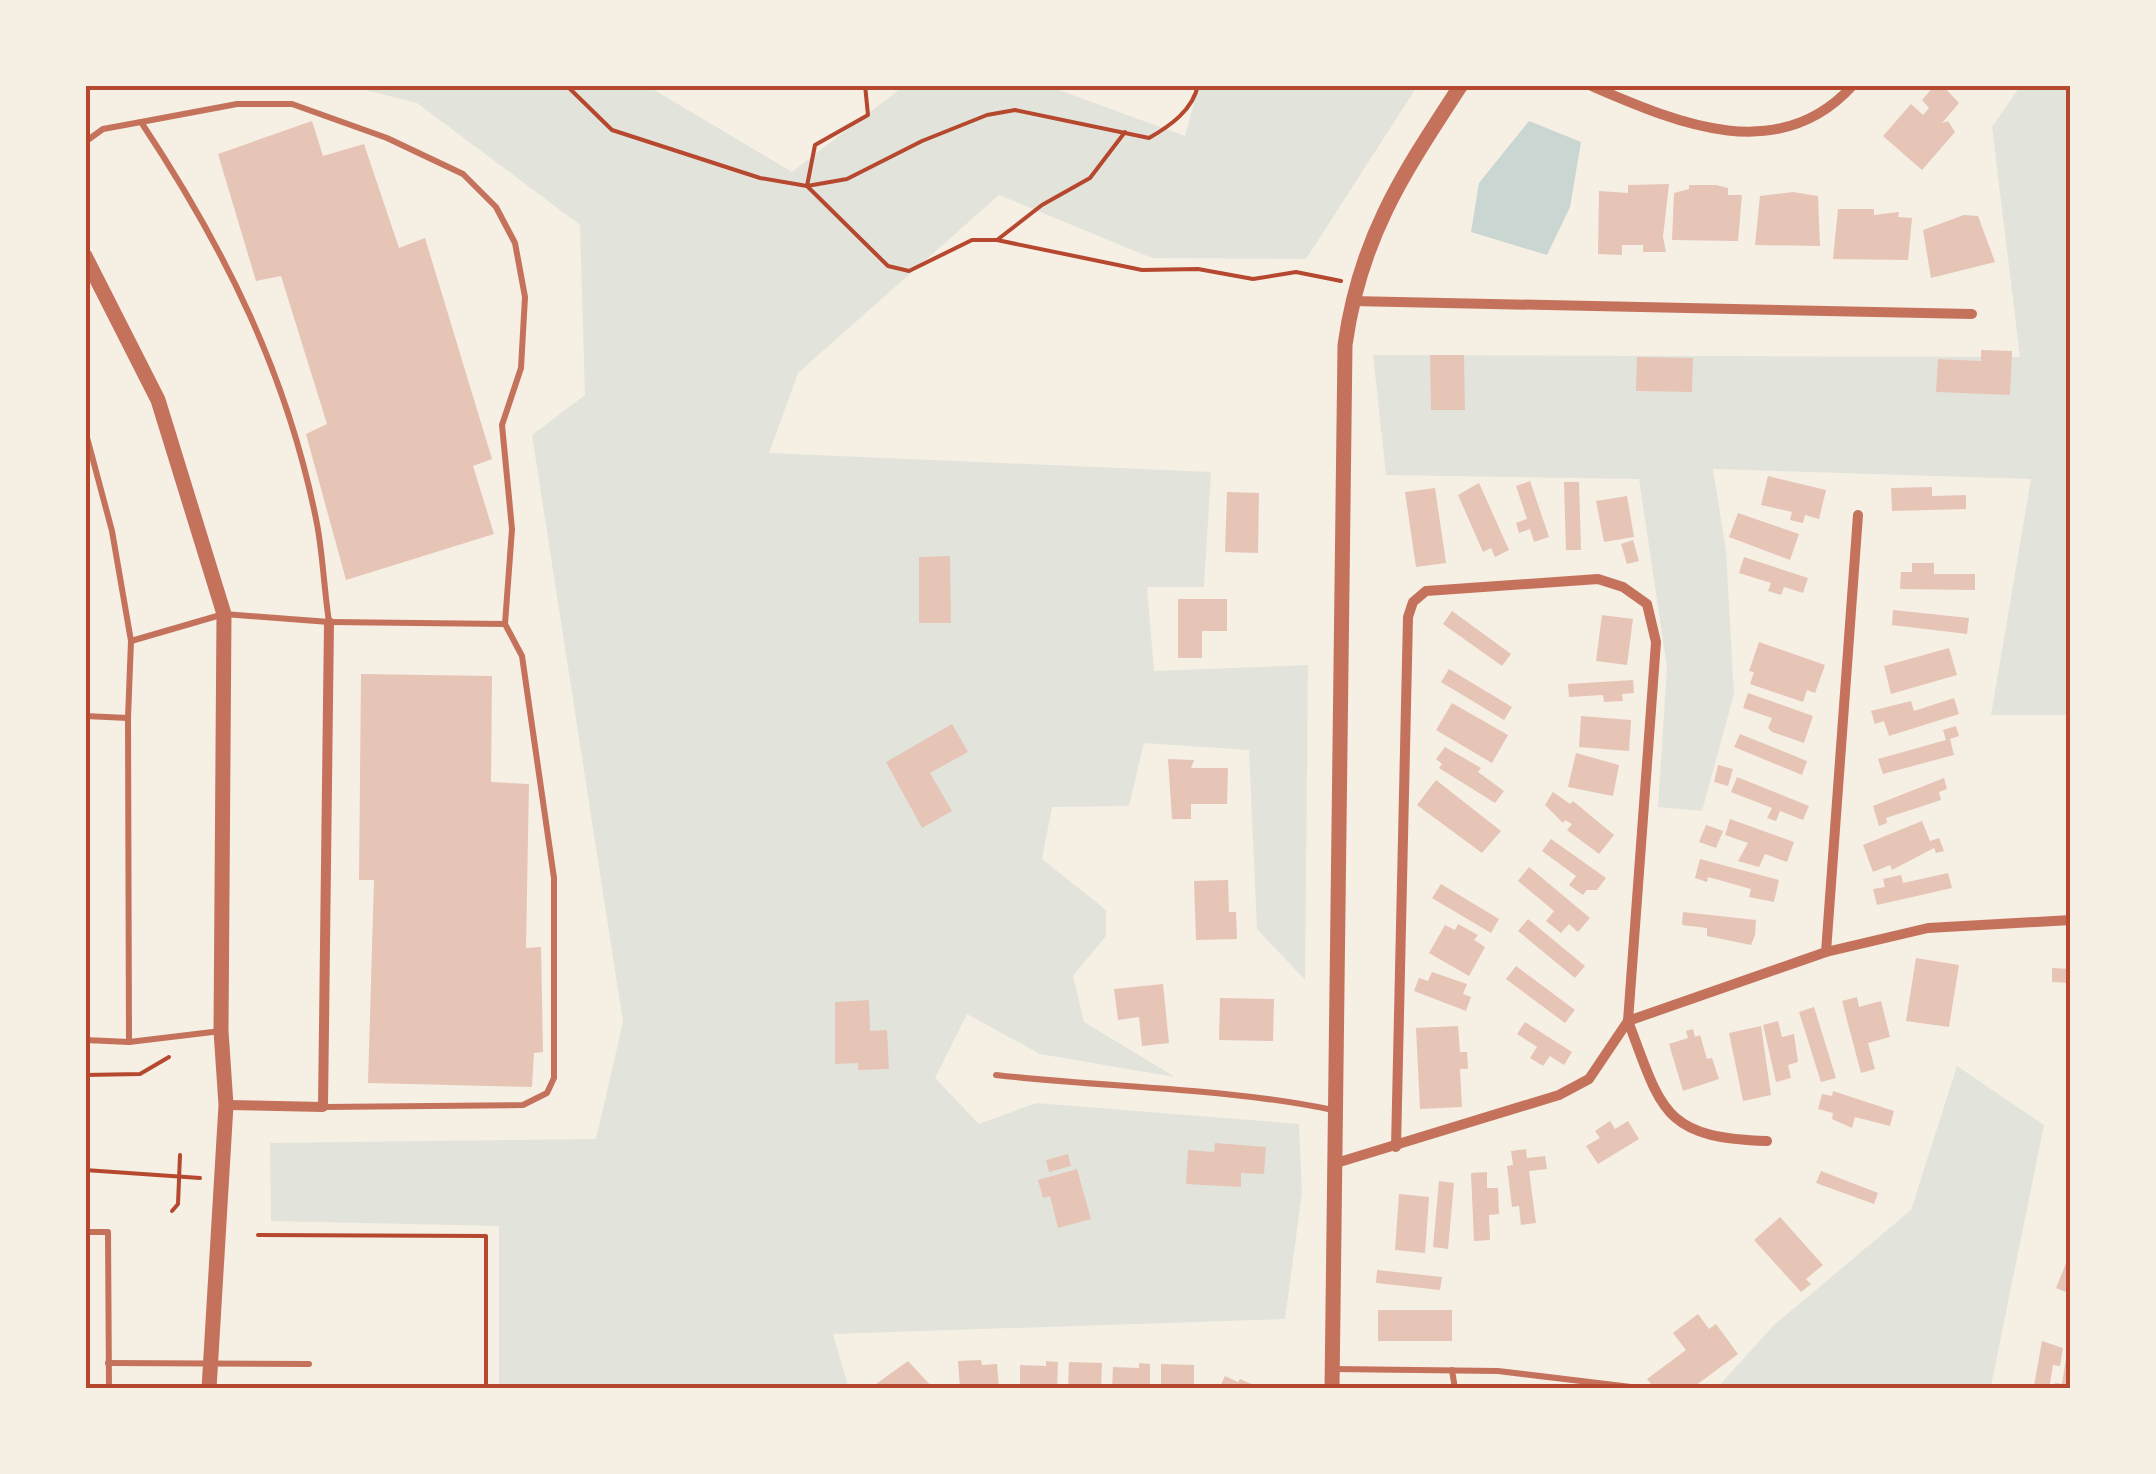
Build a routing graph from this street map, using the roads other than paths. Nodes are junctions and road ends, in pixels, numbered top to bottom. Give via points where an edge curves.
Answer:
1 (1461, 85) edge
2 (1589, 85) edge
3 (1852, 85) edge
4 (141, 122) junction
5 (85, 142) edge
6 (85, 256) edge
7 (1351, 301) junction
8 (1972, 314) dead end
9 (85, 430) edge
10 (1858, 515) dead end
11 (224, 614) junction
12 (329, 622) junction
13 (505, 624) junction
14 (131, 641) junction
15 (85, 716) edge
16 (128, 718) junction
17 (2071, 920) edge
18 (1826, 952) junction
19 (1628, 1021) junction
20 (222, 1031) junction
21 (85, 1040) edge
22 (129, 1042) junction
23 (996, 1075) dead end
24 (226, 1106) junction
25 (323, 1106) junction
26 (1334, 1110) junction
27 (1767, 1141) dead end
28 (1396, 1147) junction
29 (1333, 1164) junction
30 (85, 1232) edge
31 (211, 1363) junction
32 (108, 1364) junction
33 (310, 1364) dead end
34 (1332, 1370) junction
35 (1452, 1370) junction
36 (1631, 1387) edge
37 (108, 1389) edge
38 (209, 1389) edge
39 (1332, 1389) edge
40 (1455, 1389) edge

1 - 7 street via 1373,230
2 - 3 street via 1684,125 1719,132 1770,129 1829,107
4 - 5 lane via 103,129
4 - 12 lane via 202,214 260,328 309,489
4 - 13 lane via 237,104 292,104 463,174 496,207 515,243 525,297 521,368 502,425 512,530
6 - 11 street via 158,400
7 - 8 street
7 - 26 street via 1342,398
9 - 14 lane
10 - 18 street
11 - 12 lane
11 - 14 lane
11 - 20 street
12 - 13 lane
12 - 25 street
13 - 25 lane via 522,656 554,878 554,1078 547,1093 524,1105
14 - 16 lane
15 - 16 lane
16 - 22 lane
17 - 18 street via 1928,928
18 - 19 street
19 - 27 street via 1667,1114 1692,1132
19 - 28 street via 1589,1079 1559,1095
19 - 28 street via 1656,642 1647,604 1623,586 1598,579 1426,590 1408,617
20 - 22 lane
20 - 24 street
21 - 22 lane
23 - 26 lane via 1264,1096
24 - 25 street
24 - 31 street
26 - 29 street
28 - 29 street
29 - 34 street
30 - 32 lane via 108,1232
31 - 32 lane
31 - 33 lane
31 - 38 street
32 - 37 lane
34 - 35 lane
34 - 39 street
35 - 36 lane
35 - 40 lane

